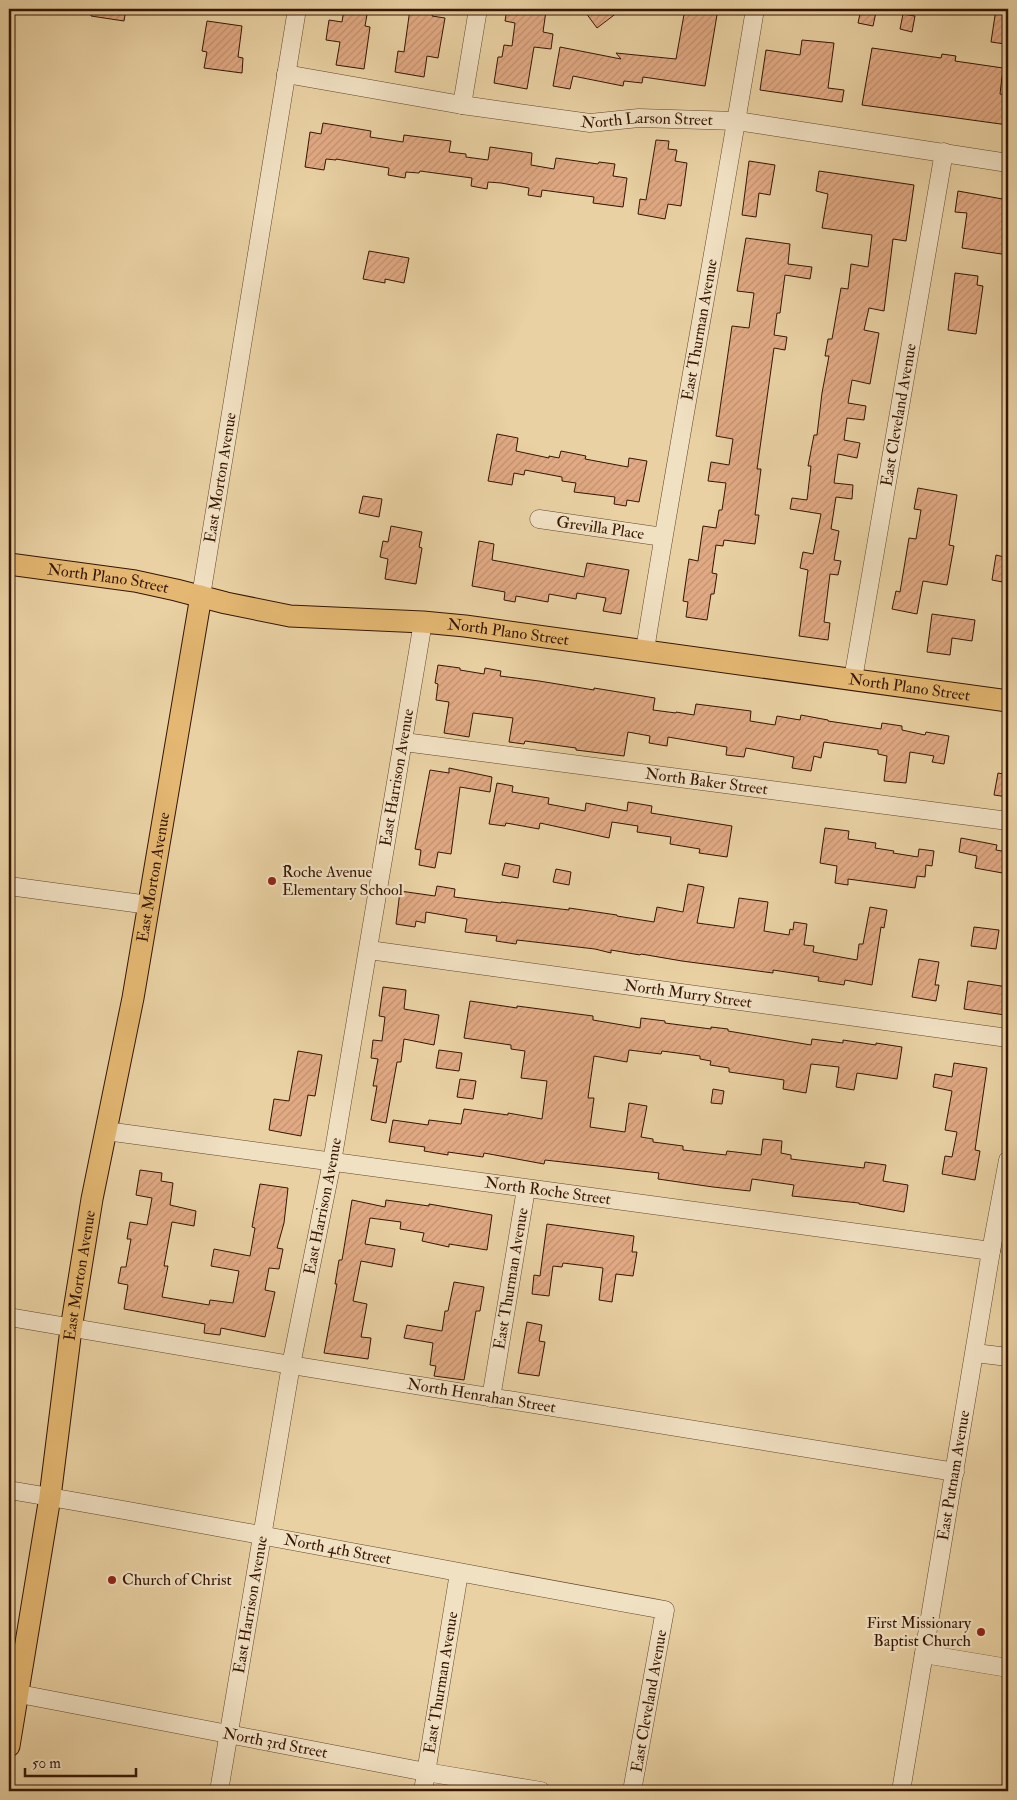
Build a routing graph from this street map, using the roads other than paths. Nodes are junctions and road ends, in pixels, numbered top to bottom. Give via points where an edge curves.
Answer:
1 (297, 9) edge
2 (478, 9) edge
3 (755, 9) edge
4 (286, 74) junction
5 (462, 105) junction
6 (737, 121) junction
7 (944, 152) junction
8 (1008, 163) edge
9 (539, 519) dead end
10 (663, 537) junction
11 (9, 564) edge
12 (200, 596) junction
13 (423, 622) junction
14 (645, 650) junction
15 (853, 679) junction
16 (1008, 701) edge
17 (404, 742) junction
18 (1008, 821) edge
19 (9, 886) edge
20 (149, 906) junction
21 (369, 950) junction
22 (1008, 1038) edge
23 (106, 1131) junction
24 (1008, 1160) edge
25 (332, 1162) junction
26 (526, 1189) junction
27 (991, 1251) junction
28 (9, 1317) edge
29 (71, 1329) junction
30 (974, 1353) junction
31 (1008, 1357) edge
32 (291, 1366) junction
33 (491, 1398) junction
34 (954, 1472) junction
35 (9, 1490) edge
36 (50, 1497) junction
37 (262, 1534) junction
38 (459, 1573) junction
39 (665, 1610) joint
40 (924, 1654) junction
41 (1008, 1668) edge
42 (13, 1693) edge
43 (228, 1734) junction
44 (9, 1746) edge
45 (426, 1772) junction
46 (219, 1791) edge
47 (423, 1791) edge
48 (541, 1791) edge
49 (632, 1791) edge
50 (901, 1791) edge

1 - 4 street, East Morton Avenue
2 - 5 street
3 - 6 street, East Thurman Avenue
4 - 5 street, North Larson Street
4 - 12 street, East Morton Avenue
5 - 6 street, North Larson Street via 590,123 639,118
6 - 7 street, North Larson Street
6 - 10 street, East Thurman Avenue
7 - 8 street, North Larson Street
7 - 15 street, East Cleveland Avenue
9 - 10 street, Grevilla Place
10 - 14 street, East Thurman Avenue
11 - 12 main road, North Plano Street via 135,581
12 - 13 main road, North Plano Street via 290,616
12 - 20 main road, East Morton Avenue
13 - 14 main road, North Plano Street
13 - 17 street, East Harrison Avenue
14 - 15 main road, North Plano Street
15 - 16 main road, North Plano Street
17 - 18 street, North Baker Street
17 - 21 street, East Harrison Avenue
19 - 20 street
20 - 23 main road, East Morton Avenue
21 - 22 street, North Murry Street
21 - 25 street, East Harrison Avenue
23 - 25 street, North Roche Street
23 - 29 main road, East Morton Avenue
24 - 27 street, East Putnam Avenue
25 - 26 street, North Roche Street
25 - 32 street, East Harrison Avenue
26 - 27 street, North Roche Street
26 - 33 street, East Thurman Avenue
27 - 30 street, East Putnam Avenue
28 - 29 street, North Henrahan Street
29 - 32 street, North Henrahan Street
29 - 36 main road, East Morton Avenue
30 - 31 street
30 - 34 street, East Putnam Avenue
32 - 33 street, North Henrahan Street
32 - 37 street, East Harrison Avenue
33 - 34 street, North Henrahan Street
34 - 40 street, East Putnam Avenue
35 - 36 street, North 4th Street
36 - 37 street, North 4th Street
36 - 42 main road, East Morton Avenue
37 - 38 street, North 4th Street
37 - 43 street, East Harrison Avenue
38 - 39 street, North 4th Street
38 - 45 street, East Thurman Avenue
39 - 49 street, East Cleveland Avenue
40 - 41 street
40 - 50 street, East Putnam Avenue
42 - 43 street, North 3rd Street
42 - 44 main road, East Morton Avenue
43 - 45 street, North 3rd Street
43 - 46 street, East Harrison Avenue
45 - 47 street, East Thurman Avenue
45 - 48 street, North 3rd Street

